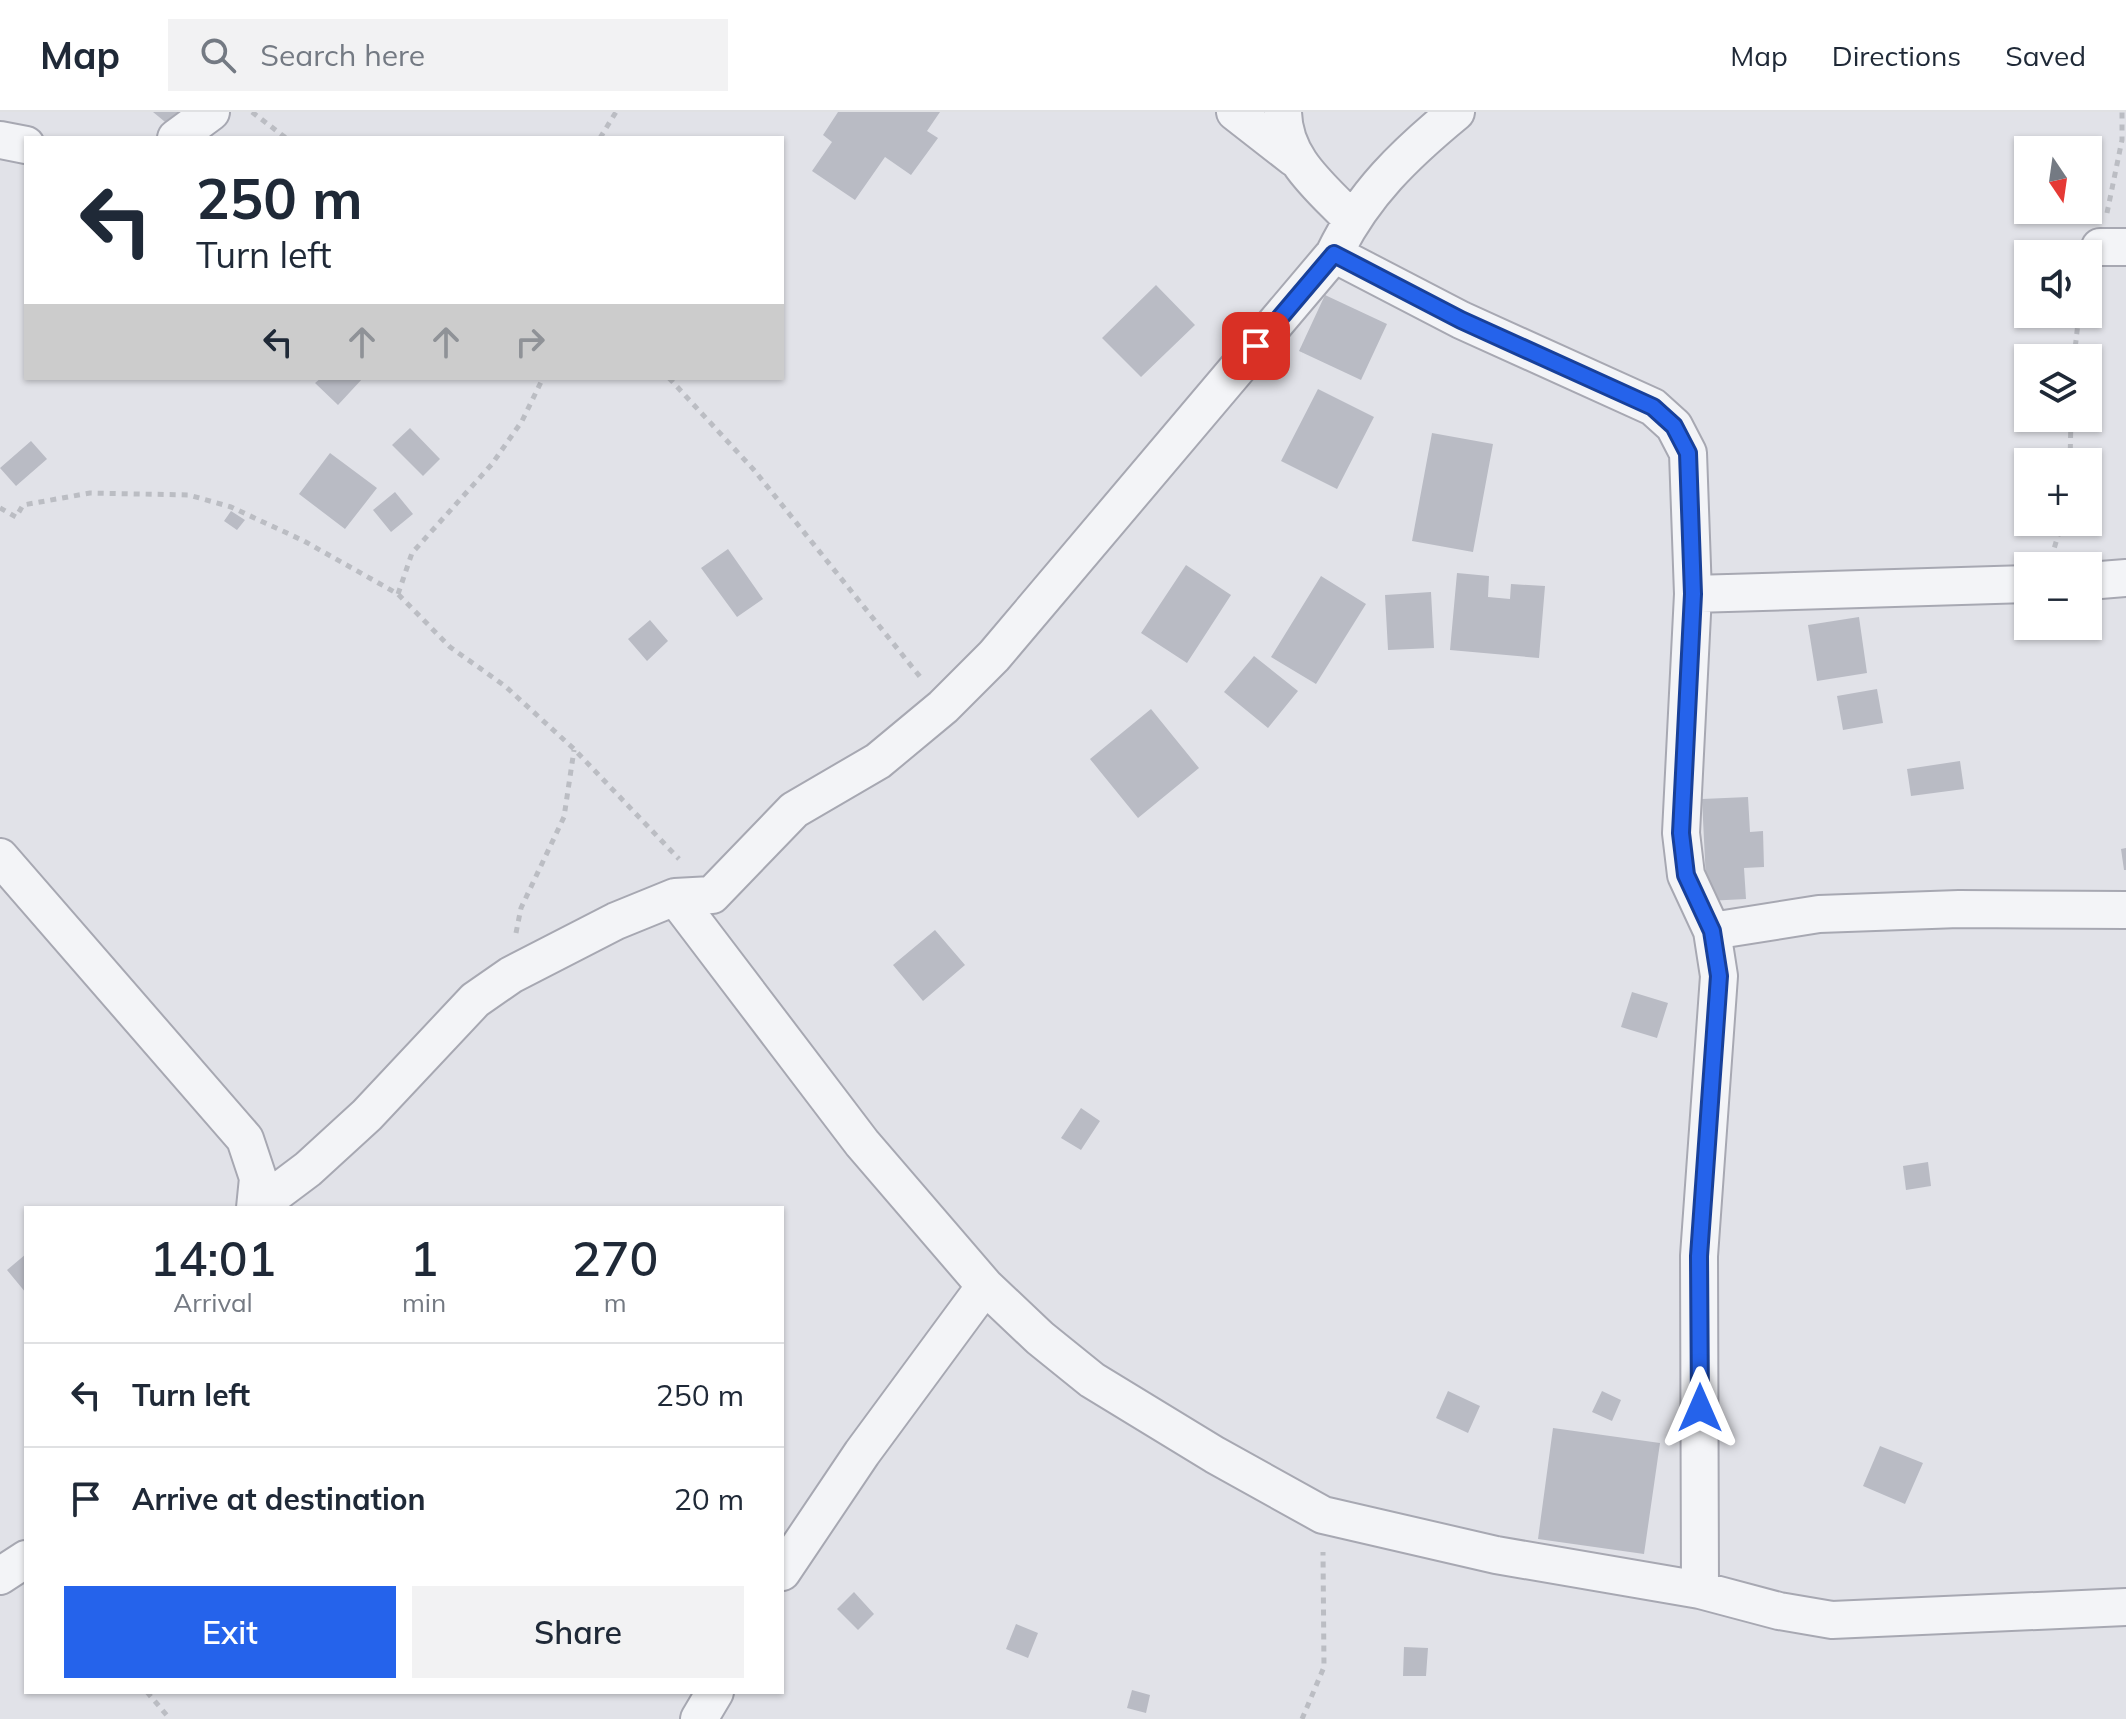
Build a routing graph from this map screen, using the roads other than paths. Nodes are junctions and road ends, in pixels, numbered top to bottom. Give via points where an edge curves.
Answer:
1 (211, 112) edge
2 (1235, 112) edge
3 (1283, 112) edge
4 (1456, 112) edge
5 (179, 136) edge
6 (0, 140) edge
7 (24, 145) edge
8 (1294, 158) junction
9 (1351, 219) junction
10 (1334, 254) junction
11 (2126, 578) edge
12 (2102, 580) edge
13 (2014, 584) edge
14 (1693, 594) junction
15 (0, 857) edge
16 (675, 897) junction
17 (2126, 910) edge
18 (1712, 931) junction
19 (245, 1139) junction
20 (308, 1169) junction
21 (256, 1206) edge
22 (259, 1206) edge
23 (985, 1286) junction
24 (24, 1560) edge
25 (784, 1569) edge
26 (0, 1576) edge
27 (1700, 1590) junction
28 (2126, 1607) edge
29 (714, 1694) edge
30 (699, 1719) edge

1 - 5 street
2 - 8 street
3 - 8 street
4 - 9 street via 1385,175
6 - 7 street
8 - 9 street
9 - 10 street
10 - 14 street via 1461,320 1653,407 1674,426 1688,453
10 - 16 street via 994,656 943,707 878,761 794,810 712,895
11 - 12 street
13 - 14 street
14 - 18 street via 1681,833 1686,875
15 - 19 street
16 - 20 street via 511,975 475,1000 367,1115
16 - 23 street via 862,1143
17 - 18 street via 1819,914
18 - 27 street via 1719,976 1699,1256
19 - 20 street
19 - 21 street via 258,1178
20 - 22 street
23 - 25 street
23 - 27 street via 1092,1380 1323,1515 1496,1555
24 - 26 street
27 - 28 street via 1832,1620
29 - 30 street

